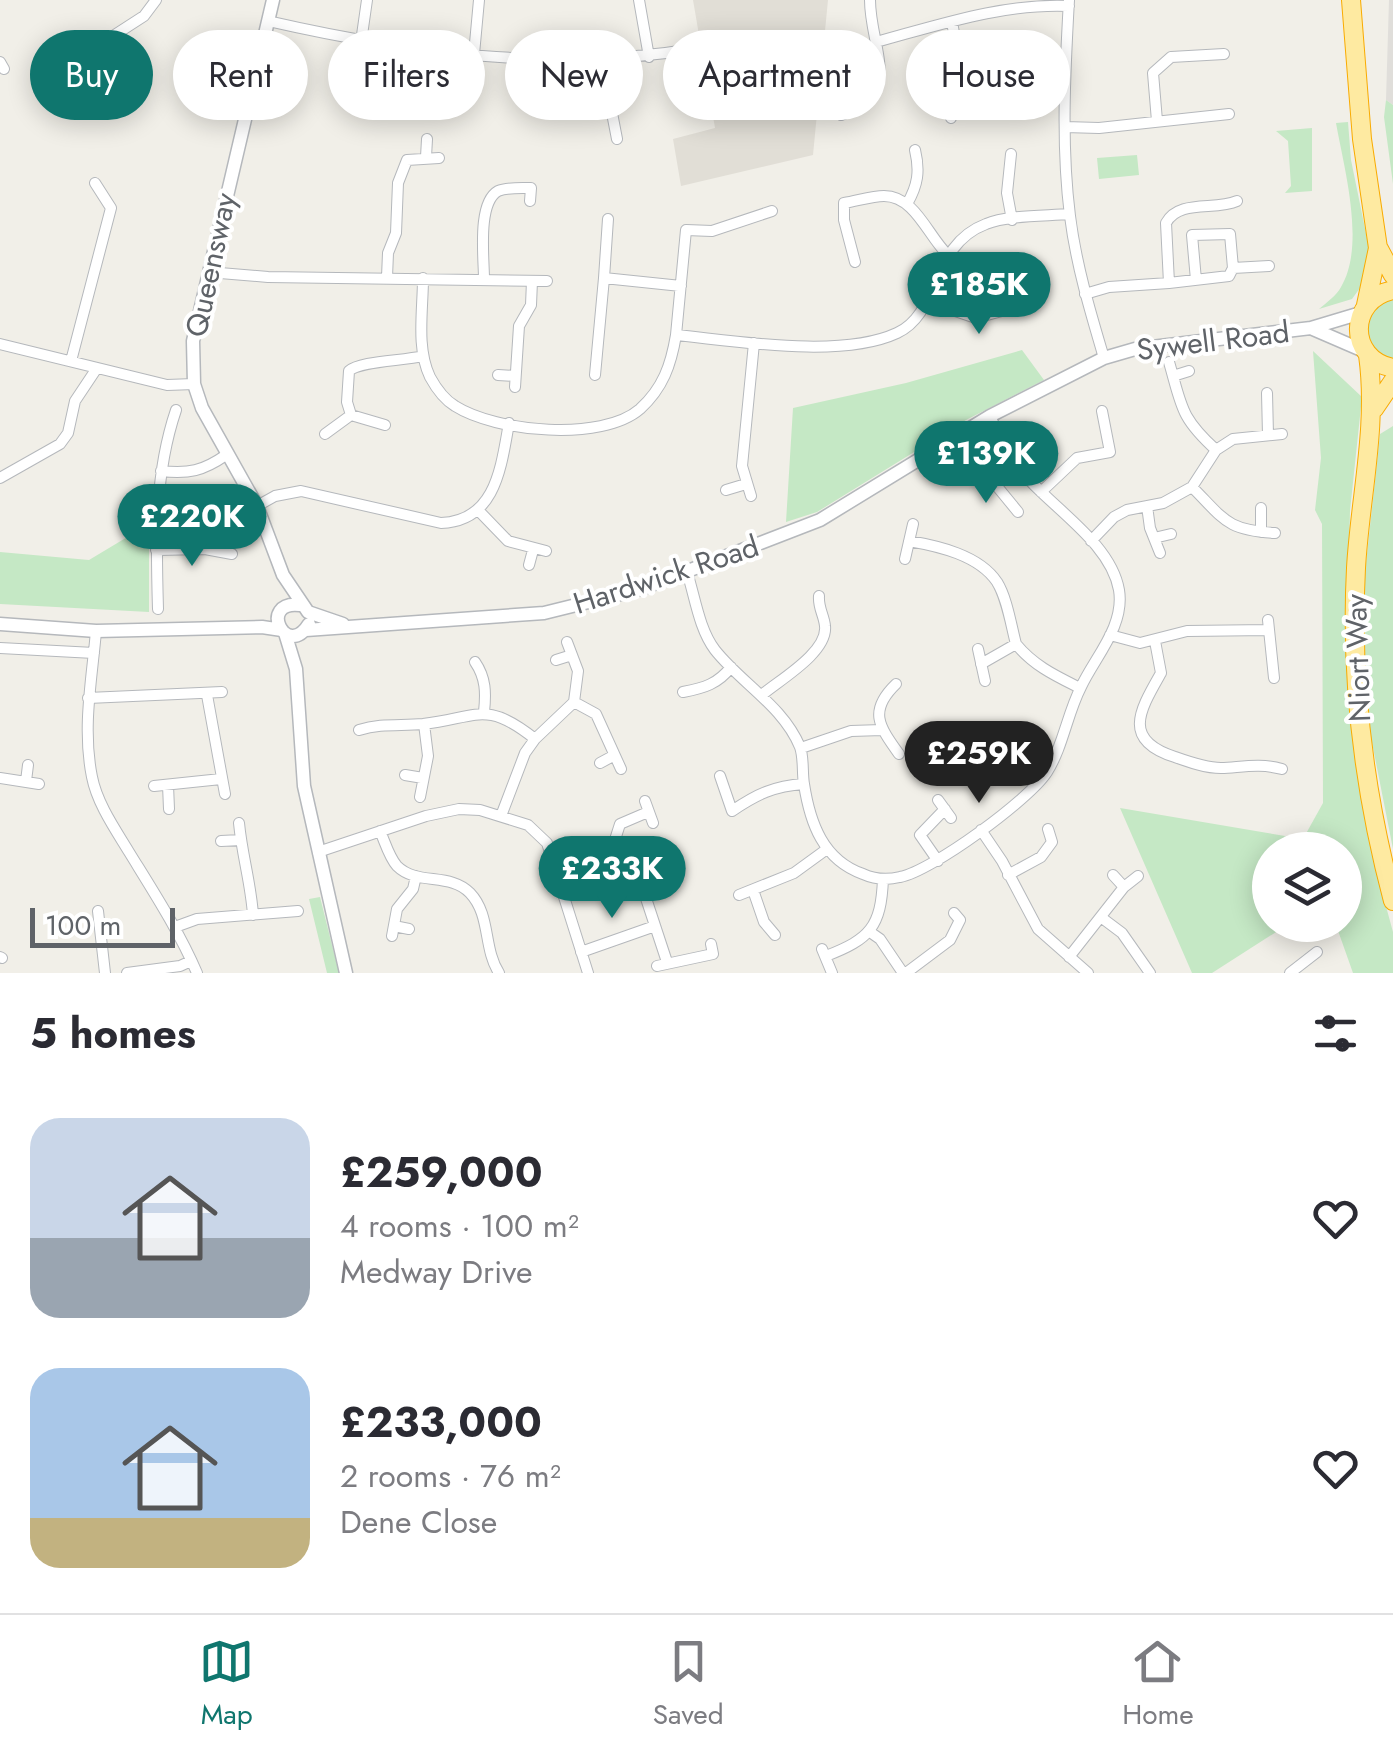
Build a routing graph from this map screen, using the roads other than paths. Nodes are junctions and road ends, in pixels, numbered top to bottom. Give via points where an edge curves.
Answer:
1 (156, 0) edge
2 (274, 0) edge
3 (367, 0) edge
4 (479, 0) edge
5 (639, 0) edge
6 (870, 0) edge
7 (1351, 0) edge
8 (1069, 3) edge
9 (1002, 5) edge
10 (268, 21) junction
11 (952, 22) junction
12 (122, 30) edge
13 (363, 30) edge
14 (476, 30) edge
15 (874, 30) edge
16 (954, 30) edge
17 (328, 34) edge
18 (886, 39) edge
19 (663, 54) edge
20 (1224, 54) dead end
21 (650, 56) junction
22 (643, 57) edge
23 (1230, 114) dead end
24 (614, 120) edge
25 (851, 120) edge
26 (1157, 122) junction
27 (856, 127) dead end
28 (1065, 127) junction
29 (426, 139) dead end
30 (618, 140) dead end
31 (915, 150) dead end
32 (1012, 154) dead end
33 (426, 156) junction
34 (439, 158) dead end
35 (95, 183) dead end
36 (530, 201) dead end
37 (1237, 202) dead end
38 (907, 204) junction
39 (772, 212) dead end
40 (1069, 214) junction
41 (608, 219) dead end
42 (1012, 220) junction
43 (1378, 248) junction
44 (947, 254) junction
45 (855, 262) dead end
46 (1268, 266) dead end
47 (1233, 268) junction
48 (208, 272) junction
49 (1393, 275) edge
50 (387, 278) junction
51 (423, 278) junction
52 (604, 278) junction
53 (484, 279) junction
54 (1196, 280) junction
55 (532, 281) junction
56 (547, 281) dead end
57 (1169, 283) junction
58 (681, 286) junction
59 (1393, 290) edge
60 (1086, 294) junction
61 (926, 301) junction
62 (1035, 302) dead end
63 (1364, 309) junction
64 (1311, 328) junction
65 (676, 335) junction
66 (754, 343) junction
67 (0, 344) edge
68 (1366, 353) junction
69 (423, 356) junction
70 (1104, 358) junction
71 (71, 361) junction
72 (1169, 362) dead end
73 (97, 368) junction
74 (1393, 368) edge
75 (1189, 371) dead end
76 (498, 375) dead end
77 (595, 375) dead end
78 (1173, 376) junction
79 (1393, 381) edge
80 (194, 384) junction
81 (1267, 393) dead end
82 (176, 410) dead end
83 (1102, 411) dead end
84 (1372, 412) junction
85 (351, 415) junction
86 (990, 416) junction
87 (509, 423) junction
88 (386, 425) dead end
89 (325, 434) dead end
90 (1282, 434) dead end
91 (1268, 435) junction
92 (1216, 450) junction
93 (226, 455) junction
94 (1016, 464) junction
95 (161, 471) junction
96 (0, 478) edge
97 (746, 484) junction
98 (1192, 487) junction
99 (726, 490) dead end
100 (1041, 492) junction
101 (751, 496) dead end
102 (202, 506) dead end
103 (256, 506) junction
104 (1147, 506) junction
105 (1261, 508) dead end
106 (478, 510) junction
107 (1018, 512) dead end
108 (913, 524) dead end
109 (800, 529) joint
110 (1261, 532) junction
111 (1275, 533) dead end
112 (1171, 534) dead end
113 (1154, 538) junction
114 (909, 540) junction
115 (1090, 541) junction
116 (206, 549) junction
117 (156, 550) junction
118 (533, 550) junction
119 (546, 551) dead end
120 (1160, 553) dead end
121 (232, 554) dead end
122 (905, 559) dead end
123 (529, 565) dead end
124 (687, 572) junction
125 (283, 575) junction
126 (819, 596) dead end
127 (304, 608) junction
128 (158, 609) dead end
129 (282, 610) junction
130 (0, 624) edge
131 (350, 626) junction
132 (239, 628) junction
133 (96, 631) junction
134 (283, 632) junction
135 (304, 632) junction
136 (1110, 635) junction
137 (567, 642) dead end
138 (1155, 642) junction
139 (1016, 644) junction
140 (0, 648) edge
141 (978, 649) dead end
142 (94, 652) junction
143 (572, 655) junction
144 (556, 660) dead end
145 (475, 662) dead end
146 (981, 664) junction
147 (731, 667) junction
148 (296, 670) junction
149 (1274, 678) dead end
150 (986, 681) dead end
151 (896, 684) dead end
152 (1080, 688) junction
153 (222, 692) dead end
154 (683, 692) dead end
155 (763, 694) junction
156 (207, 695) junction
157 (88, 698) junction
158 (574, 702) junction
159 (484, 712) junction
160 (424, 724) junction
161 (359, 730) dead end
162 (882, 730) junction
163 (535, 739) junction
164 (801, 748) junction
165 (899, 754) dead end
166 (613, 756) junction
167 (600, 762) dead end
168 (28, 766) dead end
169 (622, 769) dead end
170 (406, 776) dead end
171 (720, 776) dead end
172 (0, 778) edge
173 (422, 778) junction
174 (221, 779) junction
175 (1267, 780) dead end
176 (26, 781) junction
177 (39, 784) dead end
178 (804, 784) junction
179 (168, 785) junction
180 (154, 786) dead end
181 (226, 794) dead end
182 (420, 797) dead end
183 (170, 809) dead end
184 (945, 809) dead end
185 (649, 812) dead end
186 (501, 816) junction
187 (239, 824) dead end
188 (1048, 829) dead end
189 (981, 830) junction
190 (380, 831) junction
191 (241, 840) junction
192 (221, 841) dead end
193 (599, 845) dead end
194 (613, 846) junction
195 (827, 849) junction
196 (318, 852) junction
197 (938, 860) junction
198 (1008, 875) junction
199 (1113, 875) dead end
200 (416, 876) junction
201 (1138, 876) dead end
202 (882, 879) junction
203 (1124, 887) junction
204 (753, 890) junction
205 (739, 895) dead end
206 (1393, 901) edge
207 (98, 911) dead end
208 (298, 911) dead end
209 (954, 912) dead end
210 (253, 915) junction
211 (1102, 918) junction
212 (655, 926) junction
213 (175, 927) junction
214 (409, 929) dead end
215 (870, 932) junction
216 (774, 935) dead end
217 (711, 944) dead end
218 (581, 952) junction
219 (1317, 952) dead end
220 (1068, 958) junction
221 (192, 960) junction
222 (1310, 968) edge
223 (1155, 971) edge
224 (105, 973) edge
225 (127, 973) edge
226 (196, 973) edge
227 (346, 973) edge
228 (499, 973) edge
229 (588, 973) edge
230 (832, 973) edge
231 (904, 973) edge
232 (1088, 973) edge
233 (1290, 973) edge

1 - 12 street
2 - 10 street, Queensway
3 - 13 street
4 - 14 street
5 - 21 street
6 - 15 street
7 - 43 highway
8 - 9 street
8 - 28 street
9 - 11 street
10 - 17 street
10 - 48 street, Queensway
11 - 16 street
11 - 18 street
19 - 21 street
20 - 26 street via 1171,57 1153,73
21 - 22 street
23 - 26 street
24 - 30 street
25 - 27 street
26 - 28 street
28 - 40 street
29 - 33 street
31 - 38 street via 916,188
32 - 42 street
33 - 34 street
33 - 50 street via 407,160 402,169
35 - 71 street via 111,208
36 - 53 street via 531,188 500,190 490,198
37 - 57 street via 1170,215
38 - 44 street
38 - 45 street via 887,195 844,203
39 - 58 street via 712,231 686,230
40 - 42 street
40 - 60 street
41 - 52 street
42 - 44 street via 988,222
43 - 49 highway
43 - 63 highway, Niort Way
44 - 61 street
46 - 47 street
47 - 54 street via 1229,276
47 - 54 street via 1230,234 1192,235
48 - 50 street
48 - 80 street, Queensway via 193,340
50 - 51 street
51 - 53 street
51 - 69 street
52 - 58 street
52 - 77 street
53 - 55 street
54 - 57 street
55 - 56 street
55 - 76 street via 532,305 519,326 515,381
57 - 60 street
58 - 65 street
59 - 63 highway
60 - 70 street
61 - 62 street via 976,318
61 - 66 street via 900,332 876,339
63 - 64 street, Sywell Road
63 - 68 highway, Niort Way via 1358,328
64 - 68 street, Sywell Road
64 - 70 street, Sywell Road
65 - 66 street
65 - 87 street via 670,370 637,412 586,429
66 - 97 street via 742,466
67 - 71 street
68 - 74 highway
68 - 84 highway, Niort Way
69 - 85 street via 355,366 347,378
69 - 87 street via 450,403
70 - 86 street, Sywell Road
71 - 73 street
72 - 78 street
73 - 80 street via 167,385
73 - 96 street via 75,401 60,444
75 - 78 street
78 - 92 street via 1185,417
79 - 84 highway, Niort Way
80 - 93 street, Queensway
81 - 91 street
82 - 95 street
83 - 100 street via 1110,452 1077,458
84 - 206 highway, Niort Way via 1356,574 1355,676 1362,755
85 - 88 street
85 - 89 street
86 - 94 street
86 - 109 street, Sywell Road
87 - 106 street via 493,492
90 - 91 street
91 - 92 street via 1233,439
92 - 98 street
93 - 95 street via 187,474
93 - 103 street, Queensway
94 - 100 street
94 - 107 street via 989,477
95 - 117 street
97 - 99 street
97 - 101 street
98 - 104 street
98 - 110 street via 1227,522
100 - 115 street
102 - 116 street
103 - 106 street via 300,490 441,523
103 - 125 street, Queensway
104 - 113 street
104 - 115 street via 1114,517
105 - 110 street
106 - 118 street via 508,541
108 - 114 street
109 - 124 street, Hardwick Road
110 - 111 street
112 - 113 street
113 - 120 street
114 - 122 street
114 - 139 street via 957,553 996,581
115 - 136 street via 1119,588
116 - 117 street
116 - 121 street
117 - 128 street
118 - 119 street
118 - 123 street
124 - 131 street, Hardwick Road via 544,613
124 - 147 street via 713,647
125 - 127 street, Queensway
125 - 129 street, Queensway
126 - 155 street via 826,629 818,651
127 - 129 street
127 - 131 street, Hardwick Road
127 - 135 street via 310,621
129 - 132 street
129 - 134 street
130 - 133 street
131 - 135 street, Hardwick Road
132 - 133 street
132 - 134 street
133 - 142 street
134 - 135 street
134 - 148 street
135 - 148 street
136 - 138 street
136 - 152 street
137 - 143 street
138 - 149 street via 1187,631 1268,625
138 - 175 street via 1161,673 1141,708 1143,738 1156,751 1218,768 1277,768
139 - 146 street
139 - 152 street via 1042,669
140 - 142 street
141 - 146 street
142 - 157 street
143 - 144 street
143 - 158 street via 578,671
145 - 159 street via 486,691
146 - 150 street
147 - 154 street via 721,680
147 - 155 street
148 - 196 street via 300,758
151 - 162 street via 878,712
152 - 189 street via 1046,774
153 - 156 street
155 - 164 street
156 - 157 street
156 - 174 street
157 - 213 street via 92,781
158 - 163 street
158 - 166 street via 596,714
159 - 160 street
159 - 163 street
160 - 161 street
160 - 173 street via 428,756
162 - 164 street via 851,730
162 - 165 street
163 - 186 street
164 - 178 street
166 - 167 street
166 - 169 street
168 - 176 street
170 - 173 street
171 - 178 street via 732,811 760,792
172 - 176 street
173 - 182 street
174 - 179 street
174 - 181 street
176 - 177 street
178 - 195 street
179 - 180 street
179 - 183 street
184 - 197 street via 920,835
185 - 194 street via 620,824
186 - 190 street via 458,809
186 - 218 street via 528,825 547,843
187 - 191 street
188 - 198 street via 1058,842
189 - 197 street
189 - 198 street
190 - 196 street
190 - 200 street via 395,864
191 - 192 street
191 - 210 street
193 - 194 street
194 - 212 street via 636,868
195 - 202 street via 850,868
195 - 204 street via 794,873
196 - 227 street
197 - 202 street via 901,878
198 - 220 street via 1038,929
199 - 203 street
200 - 214 street via 393,931
200 - 228 street via 456,883 474,897
201 - 203 street
202 - 215 street via 882,907
203 - 211 street
204 - 205 street
204 - 216 street
207 - 224 street
208 - 210 street
209 - 231 street via 960,920 950,940
210 - 213 street
211 - 220 street
211 - 223 street
212 - 217 street via 662,964 713,954
212 - 218 street
213 - 221 street
215 - 230 street via 824,952
215 - 231 street
218 - 229 street
219 - 222 street
220 - 232 street
221 - 225 street
221 - 226 street
222 - 233 street

